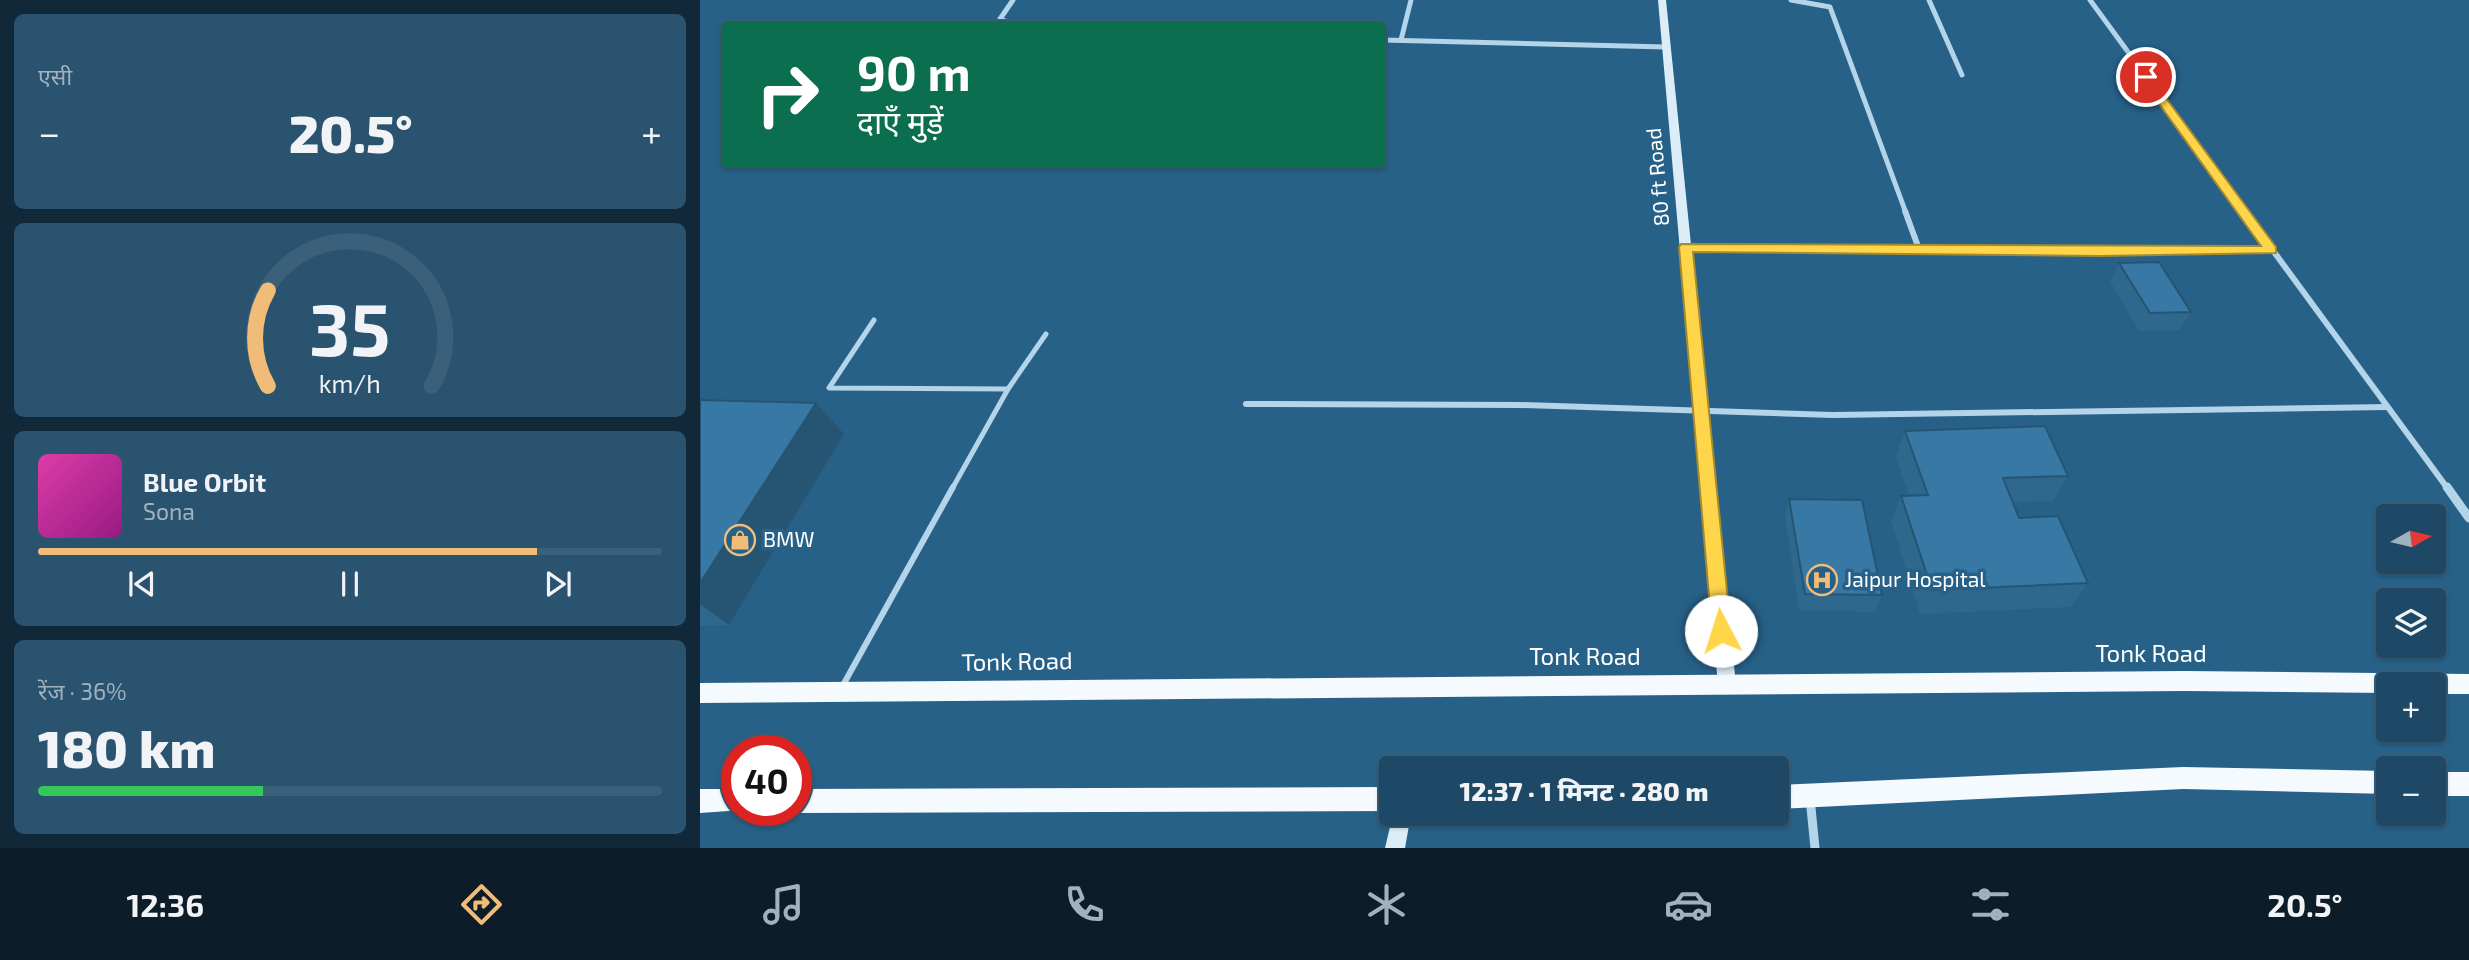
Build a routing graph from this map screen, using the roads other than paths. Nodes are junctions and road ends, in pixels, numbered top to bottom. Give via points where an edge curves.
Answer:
1 (1013, 0) edge
2 (1411, 0) edge
3 (1662, 0) edge
4 (1791, 0) edge
5 (1929, 0) edge
6 (2090, 0) edge
7 (1006, 21) edge
8 (1386, 40) edge
9 (1401, 40) junction
10 (1667, 47) junction
11 (1962, 75) dead end
12 (1686, 247) junction
13 (1919, 248) junction
14 (2271, 250) junction
15 (874, 320) dead end
16 (1046, 334) dead end
17 (1008, 389) junction
18 (1246, 404) dead end
19 (2387, 407) junction
20 (1701, 411) junction
21 (2469, 517) edge
22 (2469, 684) edge
23 (1727, 685) junction
24 (839, 691) junction
25 (700, 693) edge
26 (2376, 783) edge
27 (2446, 783) edge
28 (2469, 784) edge
29 (1789, 797) edge
30 (1810, 797) junction
31 (1379, 799) edge
32 (700, 801) edge
33 (721, 801) edge
34 (812, 801) edge
35 (1400, 826) edge
36 (1395, 848) edge
37 (1815, 848) edge

1 - 7 street via 1000,19
2 - 9 street
3 - 10 street, 80 ft Road
4 - 13 street via 1830,8 1838,23
5 - 11 street
6 - 14 street
8 - 9 street
9 - 10 street
10 - 12 street, 80 ft Road
12 - 13 street
12 - 20 street, 80 ft Road
13 - 14 street
14 - 19 street
15 - 17 lane via 829,388
16 - 17 lane
17 - 24 lane
18 - 20 street
19 - 20 street via 1833,415
19 - 21 street
20 - 23 street, 80 ft Road
22 - 23 main road, Tonk Road
23 - 24 main road, Tonk Road
24 - 25 main road, Tonk Road
26 - 30 main road via 2183,778
27 - 28 main road
29 - 30 main road
30 - 37 street
31 - 34 main road
32 - 33 main road
35 - 36 street

